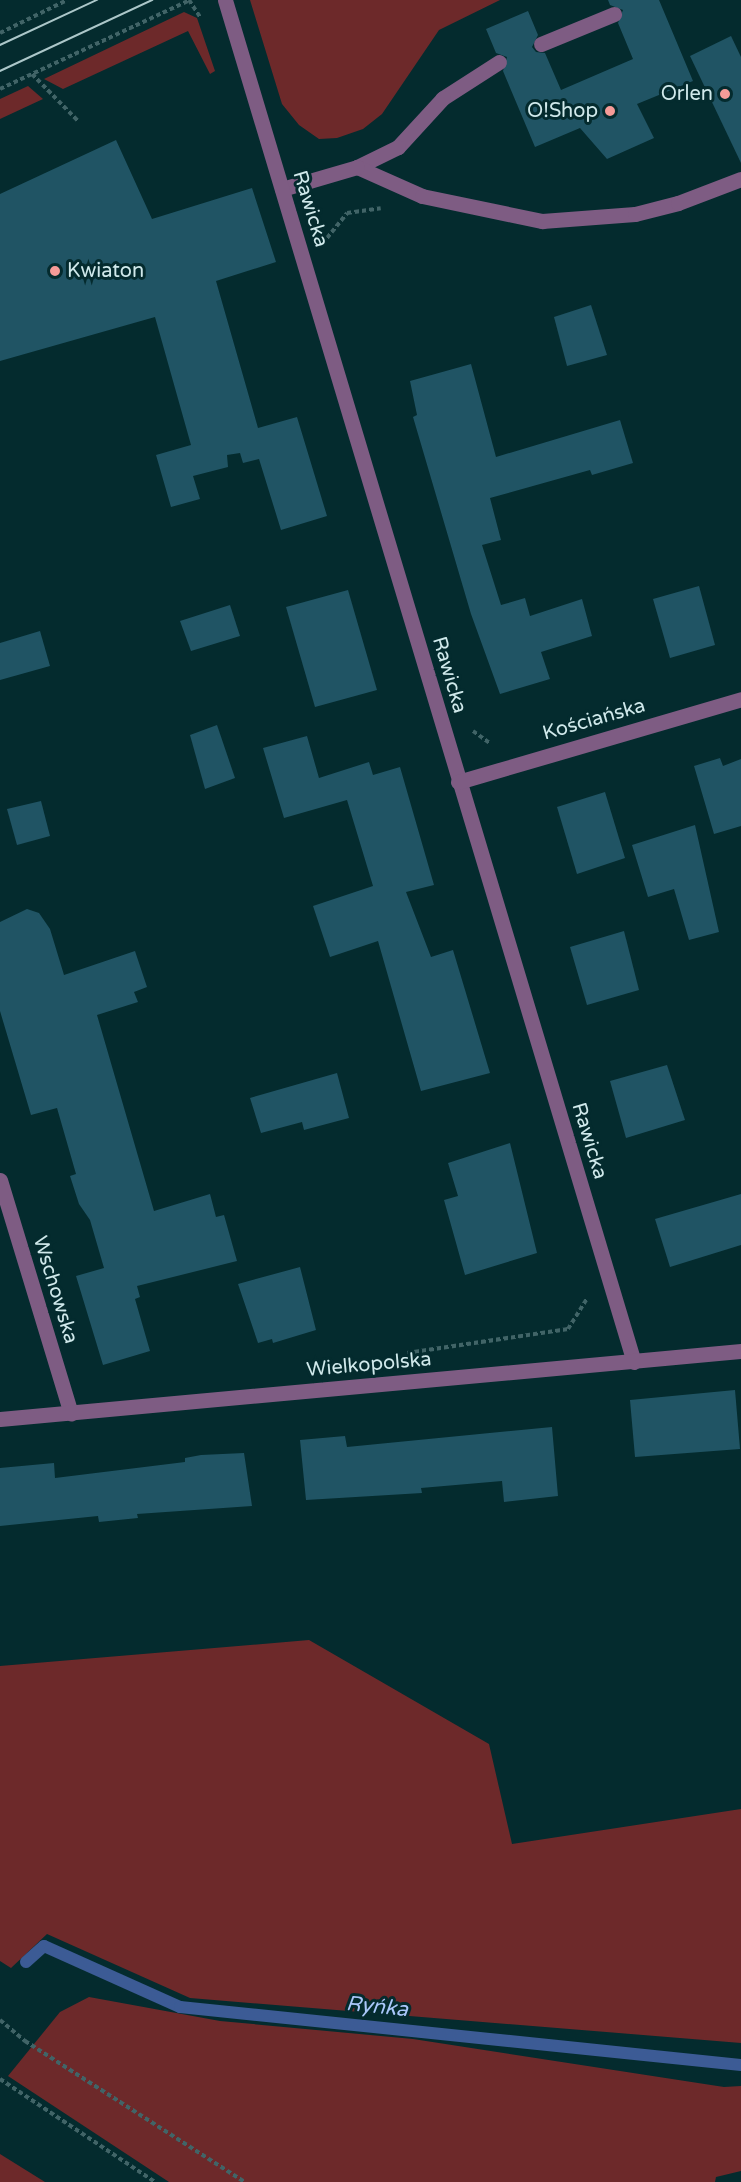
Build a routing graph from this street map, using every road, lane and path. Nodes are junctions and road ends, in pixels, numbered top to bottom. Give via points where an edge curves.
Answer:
1 (67, 0) edge
2 (190, 0) edge
3 (225, 0) edge
4 (614, 14) dead end
5 (0, 33) edge
6 (541, 44) dead end
7 (499, 62) dead end
8 (32, 74) junction
9 (0, 89) edge
10 (78, 121) dead end
11 (357, 167) junction
12 (741, 179) edge
13 (282, 189) junction
14 (377, 210) dead end
15 (326, 243) dead end
16 (741, 699) edge
17 (467, 727) dead end
18 (496, 748) dead end
19 (458, 782) junction
20 (0, 1180) edge
21 (589, 1295) dead end
22 (544, 1333) dead end
23 (741, 1352) edge
24 (634, 1362) junction
25 (71, 1413) junction
26 (0, 1419) edge
27 (0, 2020) edge
28 (0, 2079) edge
29 (155, 2182) edge
30 (245, 2182) edge

1 - 5 path
2 - 8 path
3 - 13 street, Rawicka
4 - 6 street
7 - 11 street via 444,98 398,147
8 - 9 path
8 - 10 path
11 - 12 street via 422,196 542,221 635,214 678,203
11 - 13 street
13 - 19 street, Rawicka
14 - 15 path via 347,213 336,221
16 - 19 street, Kościańska
17 - 18 path
19 - 24 street, Rawicka
20 - 25 street, Wschowska
21 - 22 path via 568,1329
23 - 24 street, Wielkopolska
24 - 25 street, Wielkopolska
25 - 26 street, Wielkopolska
27 - 30 path via 25,2041
28 - 29 path

